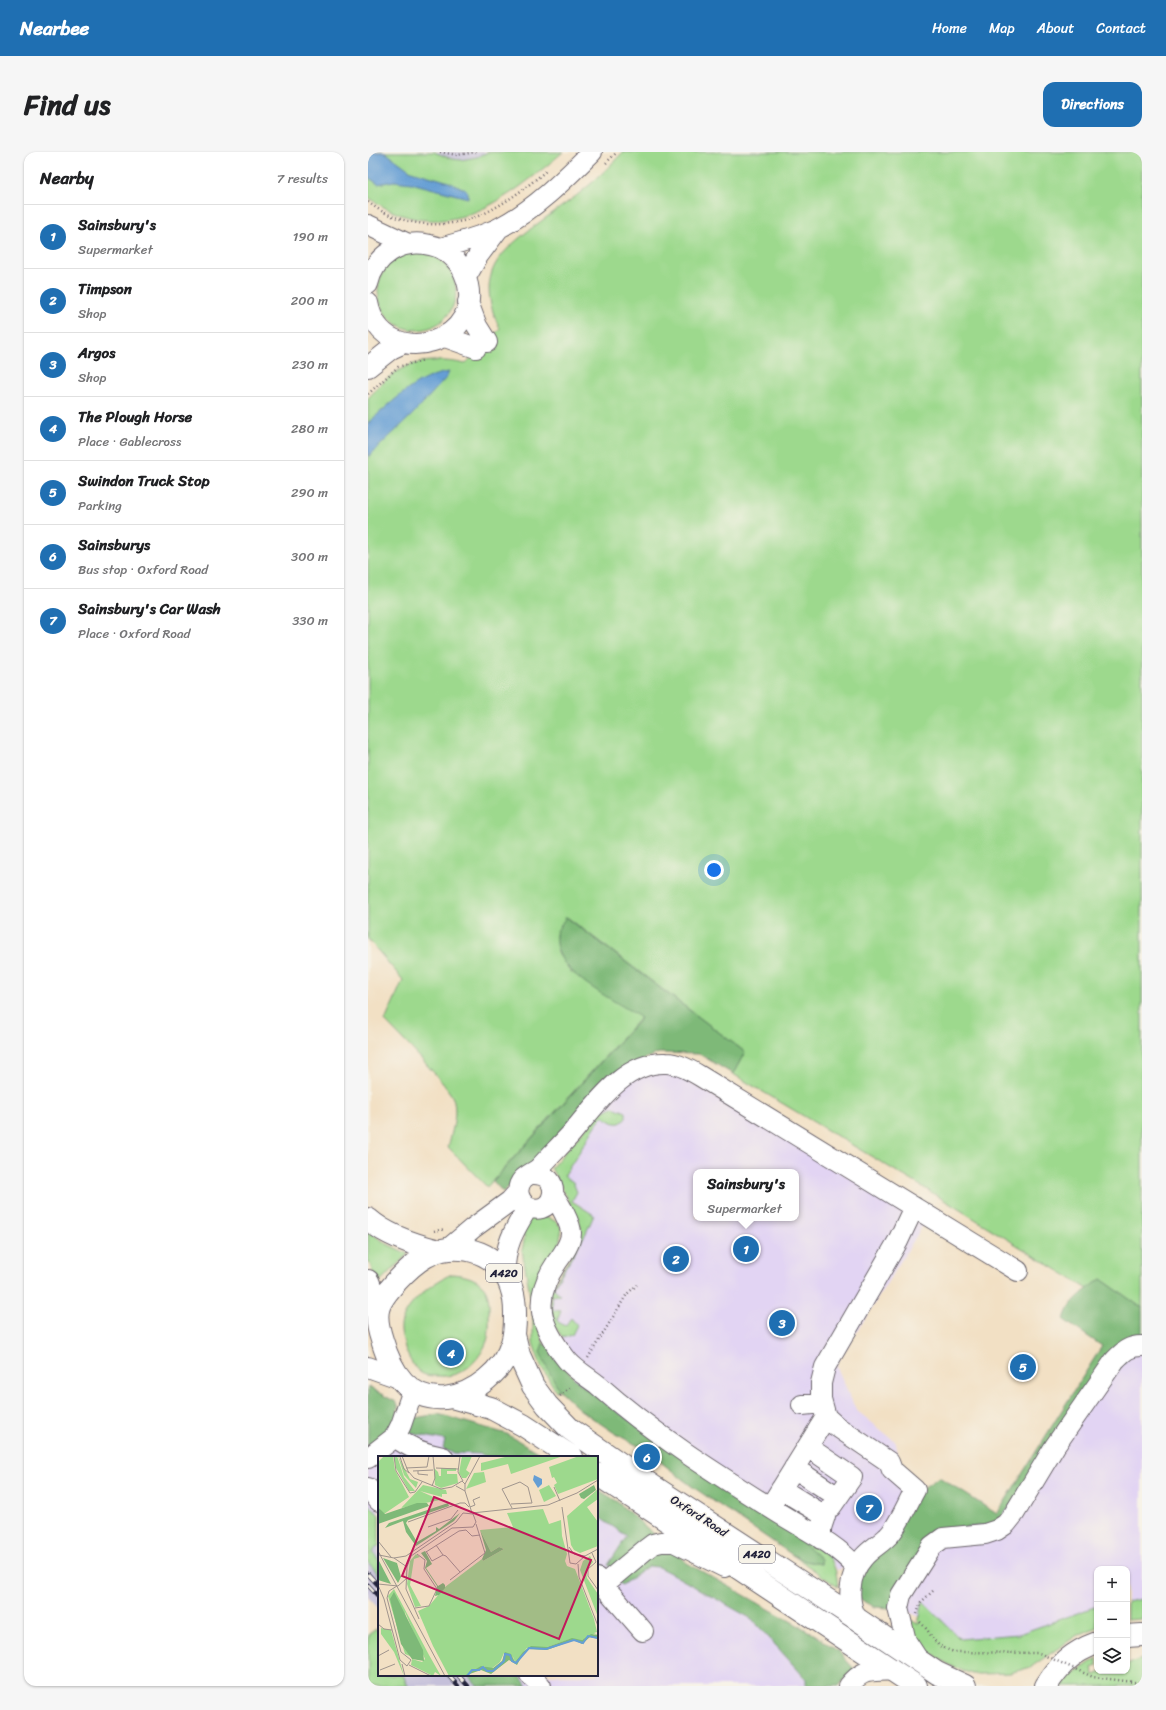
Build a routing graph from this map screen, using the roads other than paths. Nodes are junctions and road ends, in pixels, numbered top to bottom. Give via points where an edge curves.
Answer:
1 (597, 159) edge
2 (368, 224) edge
3 (499, 228) junction
4 (408, 244) junction
5 (440, 248) junction
6 (369, 274) edge
7 (466, 277) junction
8 (468, 302) junction
9 (369, 314) edge
10 (445, 337) junction
11 (404, 343) junction
12 (368, 367) edge
13 (532, 1174) junction
14 (535, 1201) junction
15 (914, 1207) junction
16 (368, 1220) edge
17 (444, 1250) junction
18 (1018, 1271) dead end
19 (505, 1274) junction
20 (368, 1281) edge
21 (375, 1312) edge
22 (514, 1335) junction
23 (1142, 1346) edge
24 (368, 1367) edge
25 (406, 1384) junction
26 (451, 1397) junction
27 (802, 1404) dead end
28 (824, 1410) junction
29 (394, 1437) junction
30 (439, 1456) edge
31 (570, 1456) edge
32 (368, 1458) edge
33 (794, 1468) junction
34 (598, 1475) edge
35 (368, 1488) edge
36 (378, 1500) edge
37 (835, 1502) junction
38 (770, 1508) junction
39 (821, 1539) junction
40 (856, 1567) junction
41 (600, 1582) edge
42 (780, 1595) junction
43 (857, 1619) junction
44 (643, 1631) dead end
45 (1142, 1635) edge
46 (1130, 1636) edge
47 (1094, 1645) edge
48 (922, 1664) junction
49 (891, 1670) junction
50 (531, 1676) edge
51 (1048, 1682) edge
52 (541, 1686) edge
53 (849, 1686) edge
54 (916, 1686) edge
55 (965, 1686) edge
56 (1028, 1686) edge

1 - 3 street
2 - 4 street
3 - 5 street
3 - 7 street
4 - 5 street via 419,243
4 - 6 street via 385,255
5 - 7 street via 458,264
7 - 8 street
8 - 10 street via 458,325
8 - 10 street via 481,345
9 - 11 street via 385,332
10 - 11 street via 429,343
11 - 12 street via 391,349
13 - 14 street via 521,1182
13 - 14 street via 548,1179 554,1189
13 - 15 street via 616,1083 643,1067 667,1063 683,1067 700,1076
14 - 17 street via 510,1201
14 - 19 street via 516,1225 509,1240
14 - 38 street via 566,1219 571,1230 570,1240 542,1291 544,1322 552,1340 569,1362 620,1404 670,1442
15 - 18 street
15 - 28 street via 894,1248 825,1367 821,1383
16 - 17 highway, A420 via 396,1236
17 - 19 highway, A420 via 470,1250 481,1254 494,1261
17 - 21 highway, A420 via 425,1257 413,1266 392,1287
19 - 22 highway, A420 via 513,1290
20 - 21 highway
21 - 25 highway via 391,1366
22 - 26 highway, A420 via 510,1350 493,1373 474,1388
22 - 43 highway, Oxford Road / A420 via 519,1355 533,1386 570,1429
23 - 48 street via 1125,1350 1115,1360 1055,1446 1006,1524 985,1534 943,1538 932,1546 901,1595 898,1608 906,1641
24 - 25 street
25 - 26 highway, A420 via 421,1394
25 - 29 street via 401,1425
26 - 31 highway, A420 via 491,1408
27 - 28 street
28 - 33 street
28 - 40 street via 836,1426 889,1462 892,1470 915,1490 891,1533 862,1558
29 - 30 street via 409,1446
29 - 32 street
33 - 37 street
33 - 37 street
33 - 38 street
34 - 42 highway, Oxford Road / A420
35 - 36 street
37 - 39 street via 821,1528
38 - 39 street
39 - 40 street via 833,1546
40 - 43 street via 849,1594
41 - 42 street via 653,1544 667,1541 678,1544
41 - 44 street
42 - 49 highway, Oxford Road / A420
43 - 48 highway, Oxford Road / A420
45 - 46 highway
47 - 51 highway via 1061,1664
48 - 55 highway, Oxford Road / A420
49 - 53 street via 858,1674
49 - 54 highway, Oxford Road / A420
50 - 52 street
51 - 56 highway

